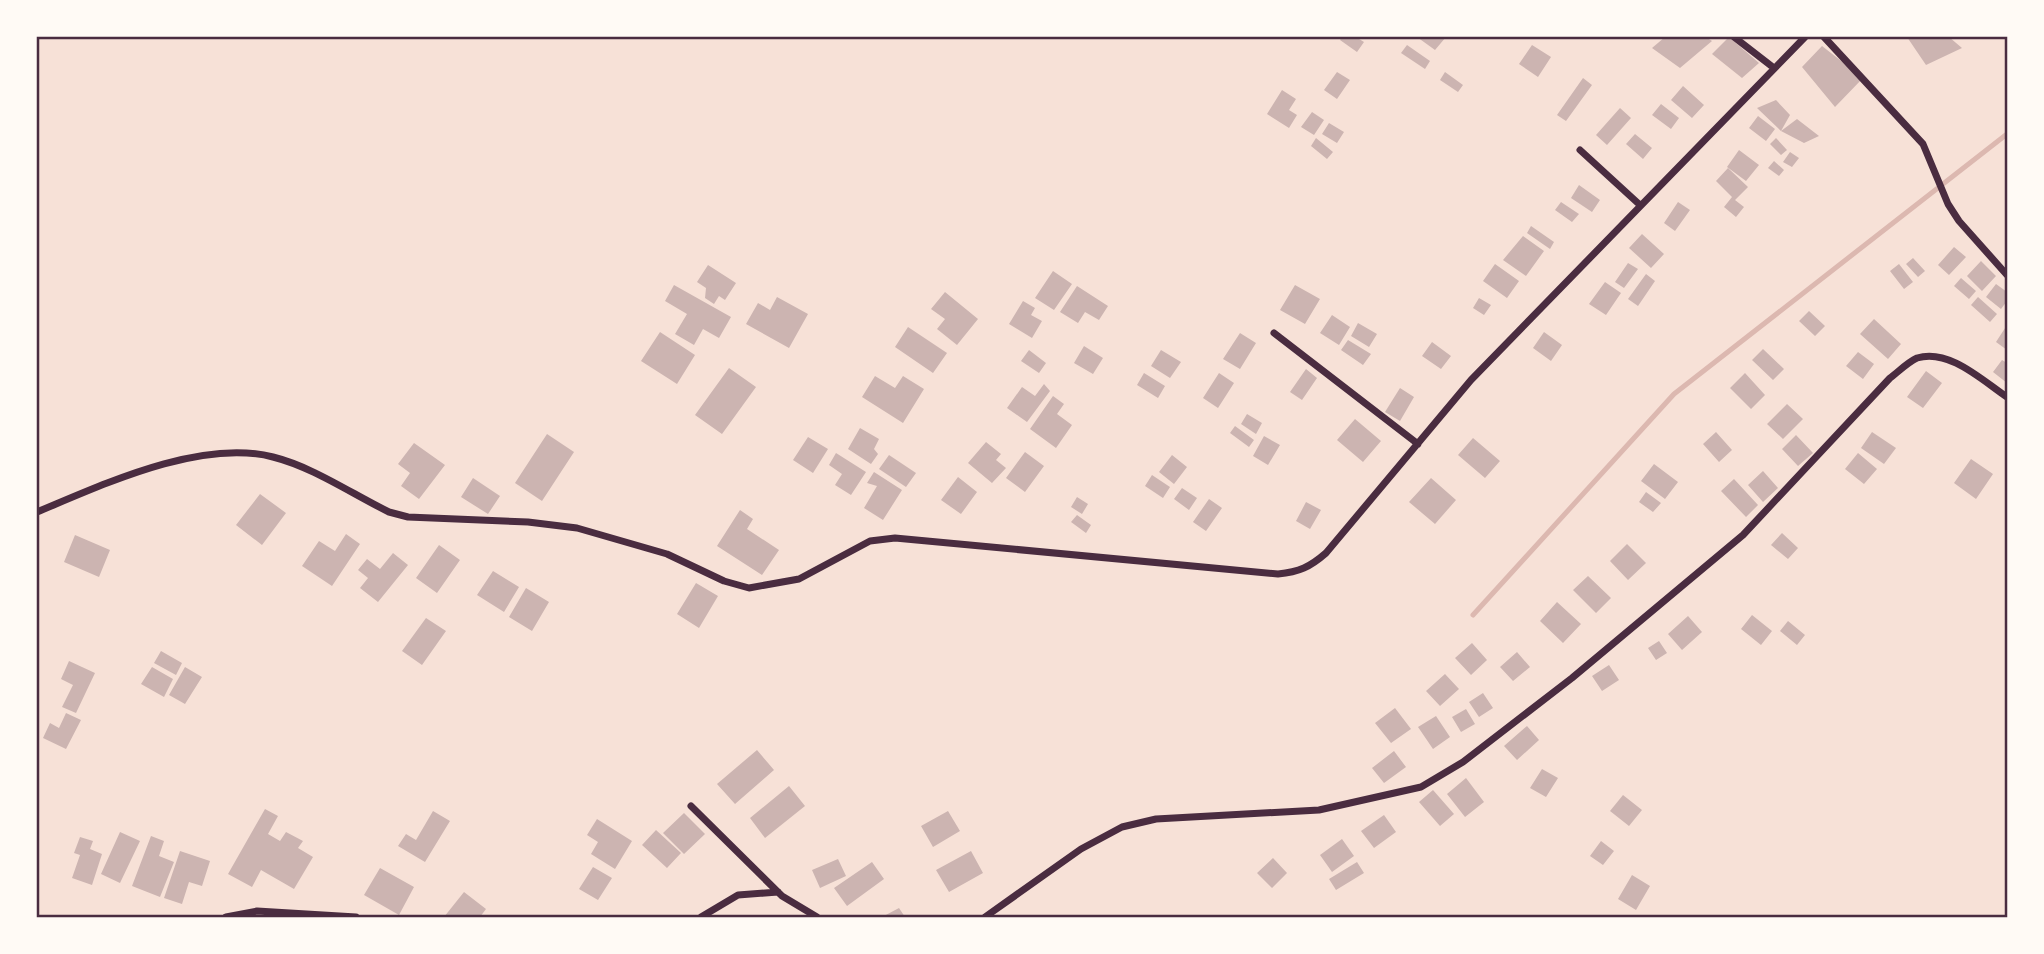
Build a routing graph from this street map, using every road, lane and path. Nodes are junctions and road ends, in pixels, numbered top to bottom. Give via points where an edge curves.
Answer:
1 (1734, 37) edge
2 (1805, 37) edge
3 (1824, 37) edge
4 (1774, 68) junction
5 (1580, 150) dead end
6 (1640, 205) junction
7 (2007, 275) edge
8 (1274, 333) dead end
9 (2007, 397) edge
10 (1418, 444) junction
11 (37, 512) edge
12 (691, 806) dead end
13 (778, 892) junction
14 (226, 917) edge
15 (356, 917) edge
16 (701, 917) edge
17 (817, 917) edge
18 (985, 917) edge

1 - 4 street
2 - 4 street
3 - 7 street via 1912,130 1932,160 1948,204
4 - 6 street
5 - 6 street
6 - 10 street via 1472,380
8 - 10 street
9 - 18 street via 1953,362 1938,356 1915,359 1890,378 1743,535 1572,678 1463,762 1420,787 1319,810 1156,819 1122,827 1081,849
10 - 11 street via 1326,553 1310,567 1278,574 895,538 870,541 799,579 749,588 667,554 578,528 389,512 274,457 244,453 140,470
12 - 13 street
13 - 16 street via 738,895
13 - 17 street
14 - 15 street via 257,911

